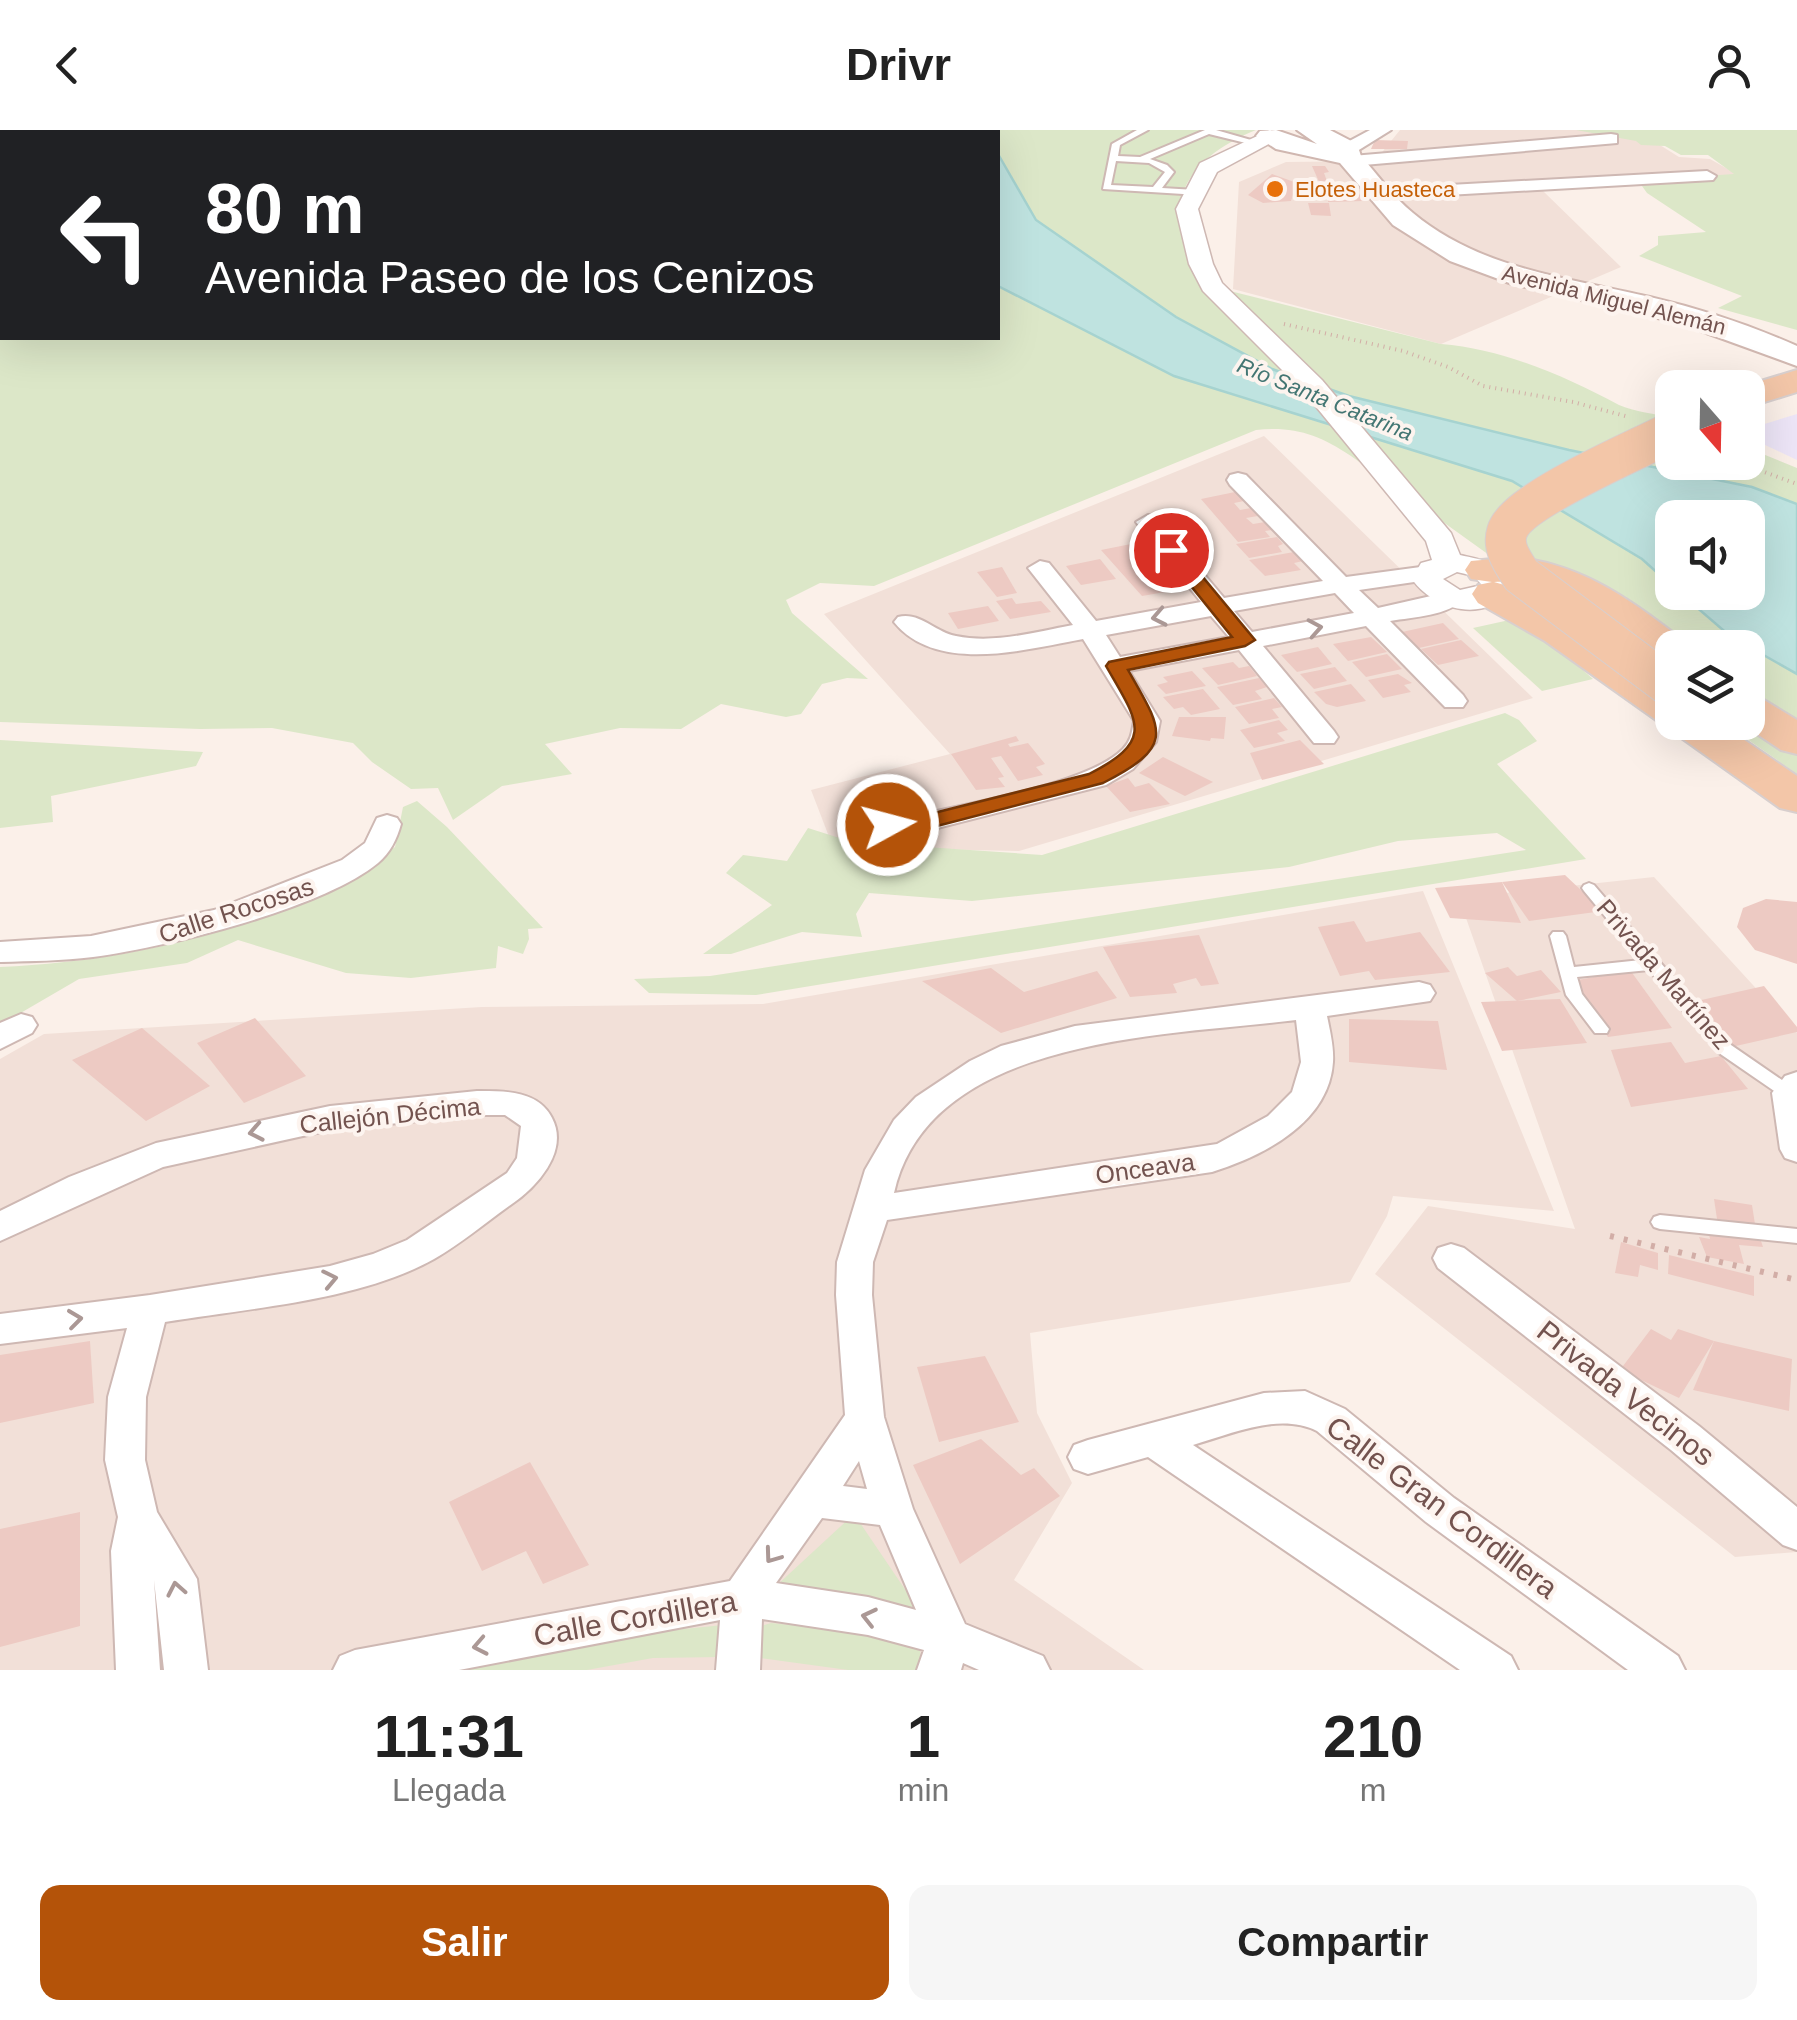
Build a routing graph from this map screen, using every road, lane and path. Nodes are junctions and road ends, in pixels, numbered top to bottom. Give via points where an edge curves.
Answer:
1 (1144, 130) edge
2 (1382, 130) edge
3 (1212, 131) edge
4 (1478, 131) edge
5 (1318, 136) edge
6 (1611, 139) dead end
7 (1273, 140) edge
8 (1466, 150) junction
9 (1349, 156) junction
10 (1113, 158) junction
11 (1140, 159) junction
12 (1231, 166) junction
13 (1707, 176) dead end
14 (1201, 184) junction
15 (1512, 184) junction
16 (1156, 189) junction
17 (1377, 194) junction
18 (1578, 294) junction
19 (1238, 312) junction
20 (1781, 384) edge
21 (1655, 428) edge
22 (1655, 434) edge
23 (1655, 434) edge
24 (1765, 472) edge
25 (1238, 480) dead end
26 (1797, 484) edge
27 (1148, 522) dead end
28 (1040, 568) dead end
29 (1461, 580) junction
30 (1339, 585) junction
31 (1218, 606) junction
32 (1371, 617) junction
33 (907, 622) dead end
34 (1090, 630) junction
35 (1655, 639) edge
36 (1245, 640) junction
37 (1655, 663) edge
38 (1116, 666) junction
39 (1655, 675) edge
40 (1655, 700) edge
41 (1454, 702) dead end
42 (1765, 733) edge
43 (1324, 737) dead end
44 (1714, 740) edge
45 (1748, 740) edge
46 (1754, 740) edge
47 (1786, 762) edge
48 (1797, 798) edge
49 (858, 810) dead end
50 (387, 824) dead end
51 (1590, 888) dead end
52 (1558, 936) dead end
53 (0, 952) edge
54 (1653, 964) junction
55 (1570, 973) junction
56 (1419, 992) dead end
57 (1310, 1007) junction
58 (1600, 1029) dead end
59 (1793, 1089) edge
60 (1797, 1149) edge
61 (874, 1209) junction
62 (1660, 1222) dead end
63 (0, 1226) edge
64 (1610, 1236) dead end
65 (1797, 1236) edge
66 (1452, 1258) dead end
67 (1797, 1280) edge
68 (150, 1310) junction
69 (0, 1329) edge
70 (865, 1417) junction
71 (1154, 1440) junction
72 (1088, 1457) dead end
73 (812, 1500) junction
74 (893, 1509) junction
75 (138, 1517) junction
76 (1797, 1532) edge
77 (742, 1597) junction
78 (945, 1654) edge
79 (138, 1670) edge
80 (186, 1670) edge
81 (355, 1670) edge
82 (738, 1670) edge
83 (1028, 1670) edge
84 (1496, 1670) edge
85 (1663, 1670) edge

1 - 10 lane via 1116,144
2 - 9 street
3 - 7 lane
3 - 11 lane
4 - 8 street
5 - 7 main road
5 - 9 main road
5 - 12 street via 1286,153
6 - 8 street
7 - 12 street
7 - 14 street via 1208,168
8 - 9 street
8 - 15 street
9 - 17 main road, Avenida Miguel Alemán
10 - 11 lane
10 - 16 lane via 1106,188
11 - 16 lane via 1170,172
12 - 14 street
13 - 15 street
14 - 16 lane
14 - 19 street via 1188,208 1201,264
15 - 17 street
17 - 18 main road, Avenida Miguel Alemán via 1461,255
18 - 20 main road via 1709,340
18 - 20 main road, Avenida Miguel Alemán via 1630,302
19 - 21 path via 1404,351 1483,386 1573,402
19 - 29 street via 1313,386 1440,539
22 - 37 main road via 1545,508 1522,542 1536,572
23 - 39 main road, bridge via 1519,515 1506,540 1522,575
24 - 26 path
25 - 30 street
27 - 31 street
28 - 34 street
29 - 30 street
29 - 32 street via 1440,604
29 - 35 main road via 1521,566 1572,580
29 - 40 main road via 1560,632
30 - 31 street
30 - 32 street
31 -> 34 street
31 - 36 street
36 -> 32 street
32 - 41 street
33 - 34 street via 955,646
34 - 38 street
36 - 38 street
36 - 43 street
38 - 49 street via 1147,721 1147,737 1123,765 1096,778 910,826 888,825
42 - 47 main road
44 - 48 main road
45 - 47 main road
46 - 47 main road
50 - 53 street, Calle Rocosas via 373,854 352,867 192,928 136,942
51 - 54 lane, Privada Martínez
52 - 55 lane
54 - 55 lane
54 - 59 lane, Privada Martínez via 1724,1048
55 - 58 lane via 1574,994
56 - 57 street
57 - 61 street via 1130,1027 1013,1054 955,1085 906,1129 882,1170
57 - 61 street, Onceava via 1317,1063 1308,1094 1290,1115 1237,1150
59 - 60 street
61 - 70 street via 855,1262
62 - 65 lane
68 -> 63 street, Callejón Décima via 330,1280 420,1250 519,1182 534,1161 537,1122 509,1103 330,1118 156,1156
64 - 67 path
66 - 76 street, Privada Vecinos
69 -> 68 street, Callejón Décima
68 - 75 street via 127,1398 125,1460
70 - 73 street
70 - 74 street
71 - 72 street, Calle Gran Cordillera
71 - 84 street
71 - 85 street, Calle Gran Cordillera via 1264,1409 1305,1406
73 - 74 street
73 -> 77 street
74 - 78 street
75 - 79 street via 132,1551
80 -> 75 street via 176,1578
78 -> 77 street, Calle Cordillera via 868,1616
77 -> 81 street, Calle Cordillera
77 - 82 street
78 - 83 street, Calle Cordillera

